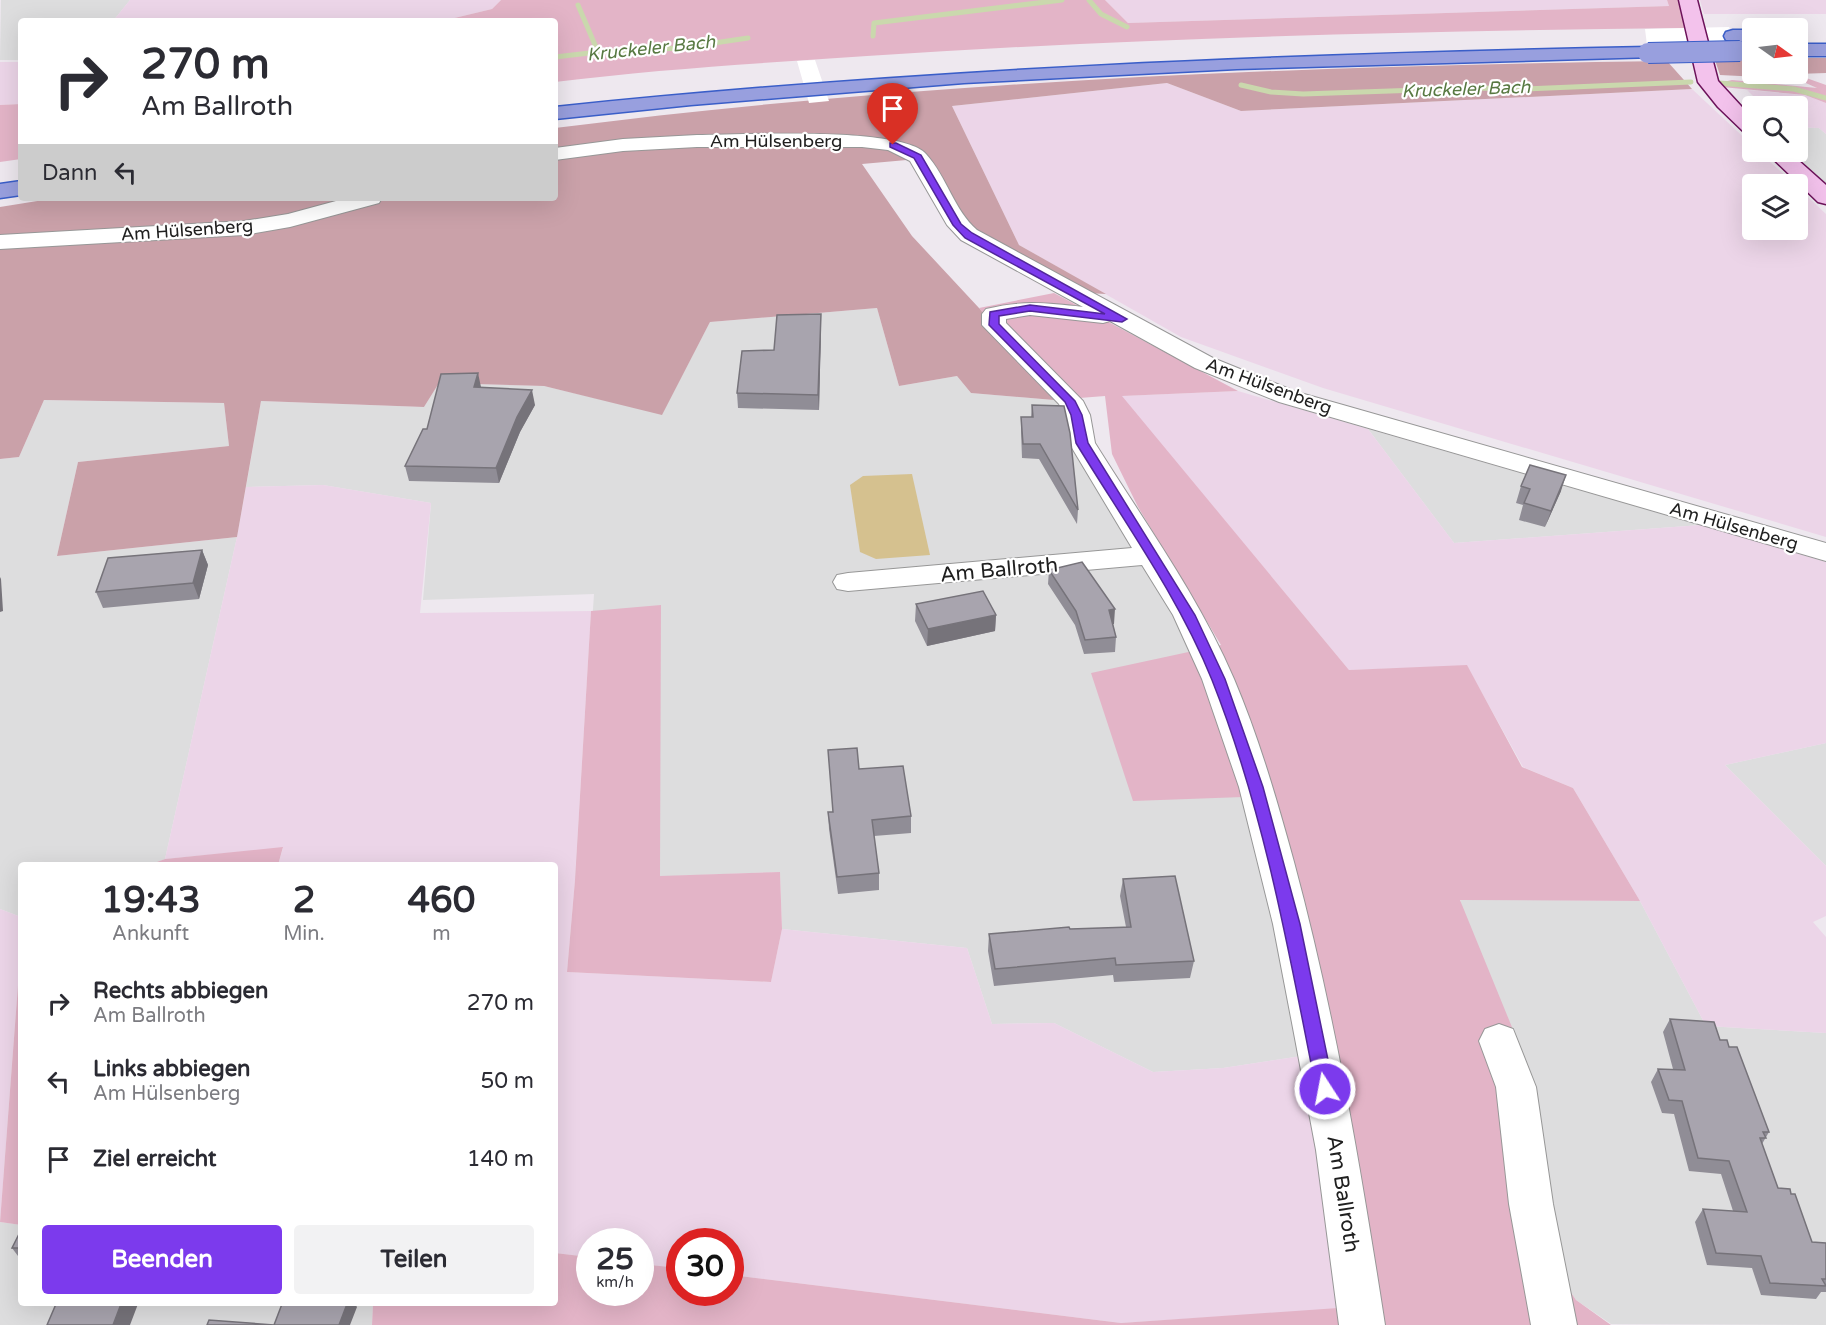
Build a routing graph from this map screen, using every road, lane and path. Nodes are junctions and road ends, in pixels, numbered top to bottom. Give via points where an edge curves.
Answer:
1 (1688, 0) edge
2 (1808, 36) edge
3 (1826, 36) edge
4 (1742, 44) edge
5 (1647, 45) junction
6 (1808, 50) edge
7 (1826, 50) edge
8 (558, 97) edge
9 (558, 113) edge
10 (1742, 120) edge
11 (558, 154) edge
12 (1788, 162) edge
13 (18, 171) edge
14 (0, 174) edge
15 (18, 188) edge
16 (0, 191) edge
17 (1826, 197) edge
18 (359, 201) edge
19 (2, 242) edge
20 (1122, 319) junction
21 (1826, 552) edge
22 (1150, 555) junction
23 (848, 582) dead end
24 (1499, 1041) dead end
25 (1362, 1325) edge
26 (1554, 1325) edge

1 - 10 street via 1708,82
2 - 3 highway
4 - 5 highway, bridge
5 - 8 highway via 1264,47 1053,56 822,71
5 - 9 highway via 1039,72 835,86
6 - 7 highway
11 - 20 street, Am Hülsenberg via 655,143 893,145 918,157 958,225 969,236
12 - 17 street
13 - 14 highway
15 - 16 highway
18 - 19 street, Am Hülsenberg via 244,228
20 - 21 street, Am Hülsenberg via 1204,363 1288,397
20 - 22 street, Am Ballroth via 1030,308 994,314 994,325 1070,401 1082,443
22 - 23 street, Am Ballroth
22 - 25 street, Am Ballroth via 1188,615 1218,679 1256,787 1292,924 1313,1028 1337,1150
24 - 26 street via 1516,1087 1531,1204

